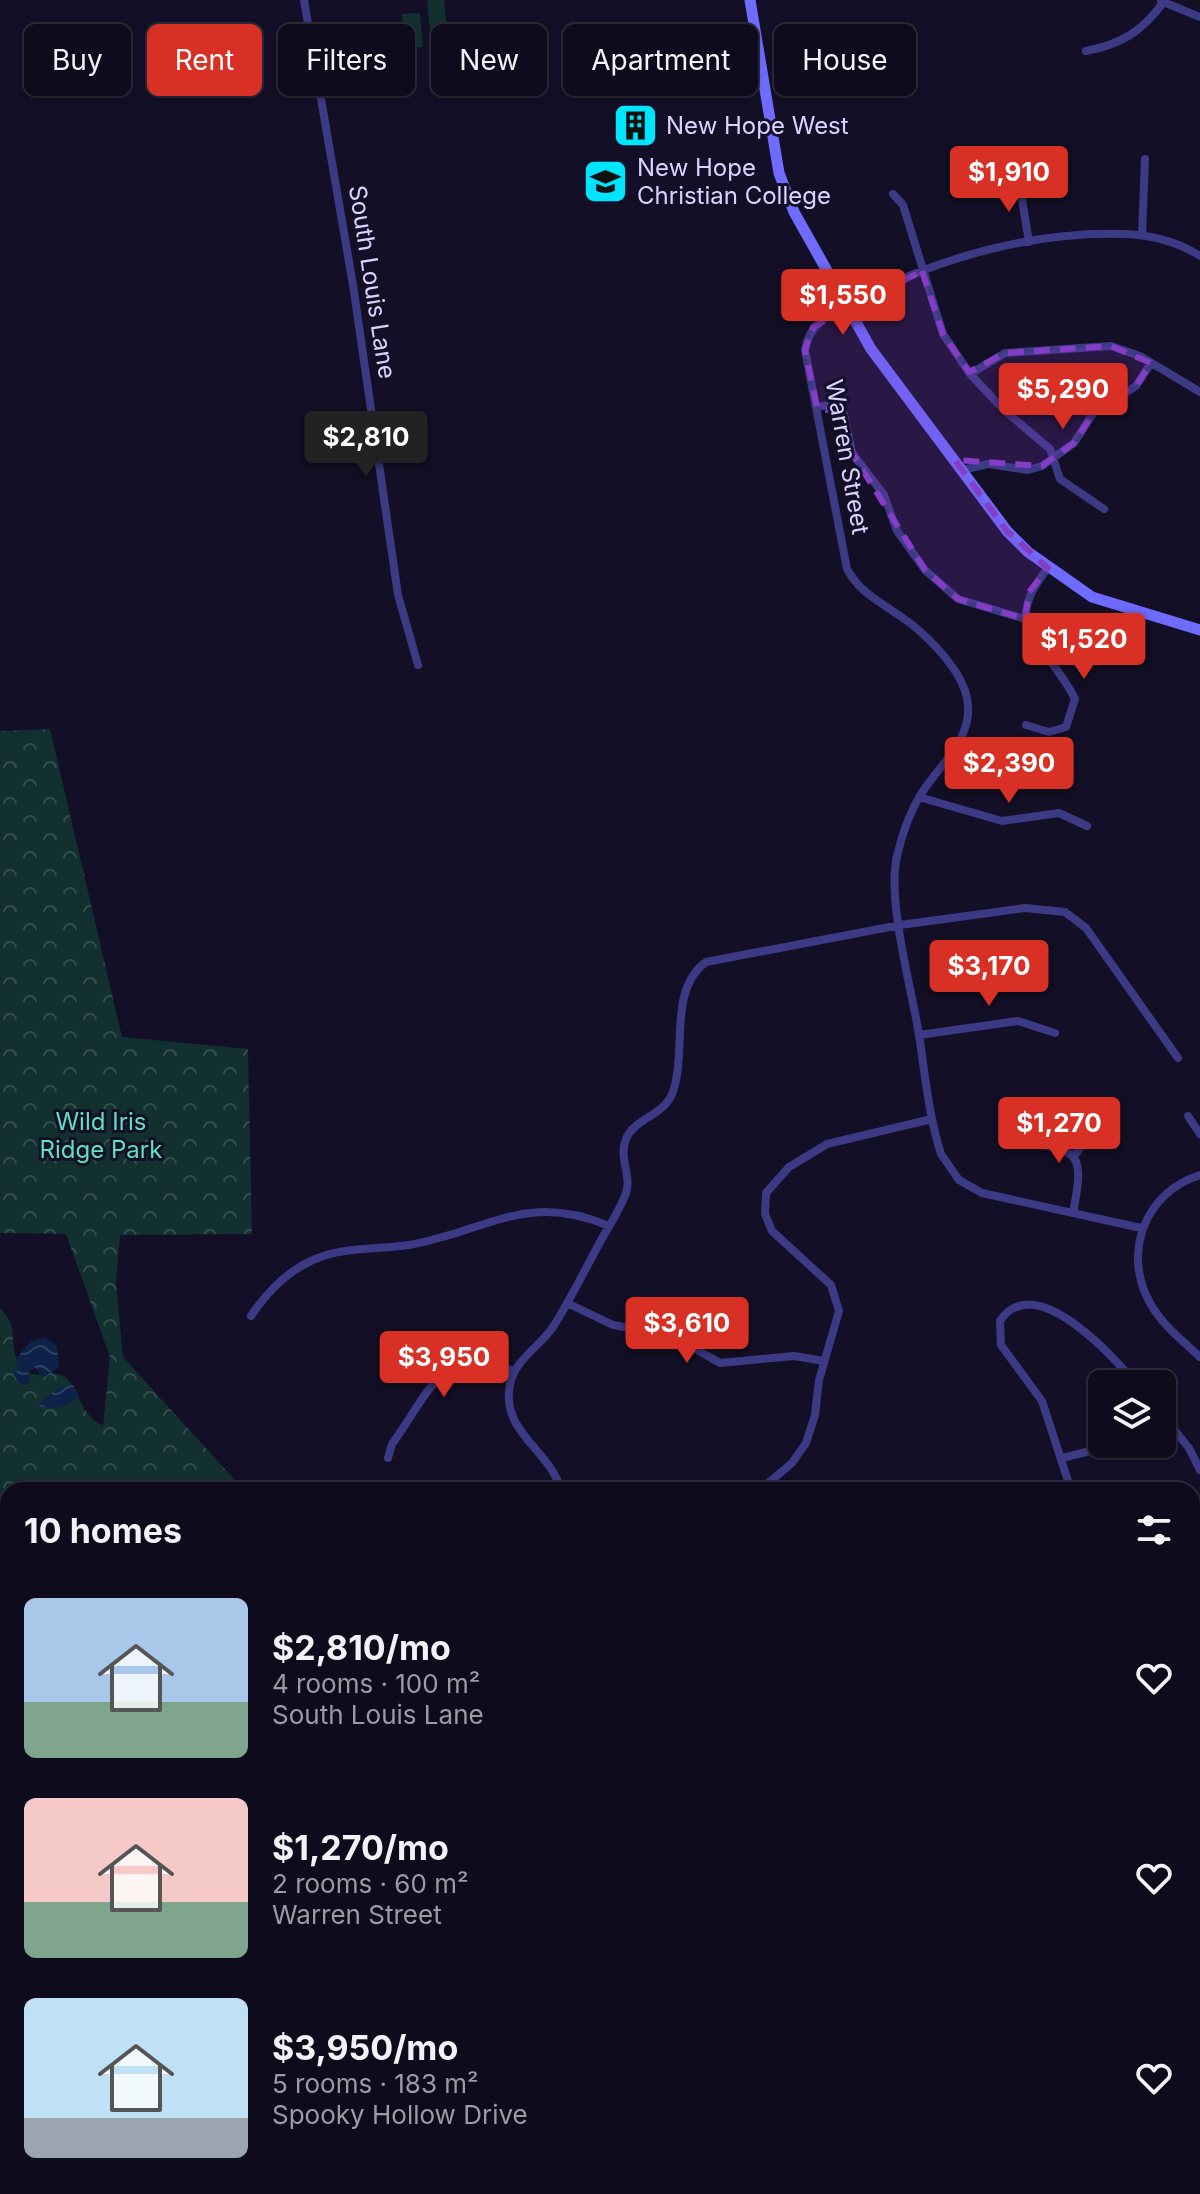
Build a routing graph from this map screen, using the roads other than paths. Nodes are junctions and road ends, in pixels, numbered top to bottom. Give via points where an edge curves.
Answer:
1 (304, 0) edge
2 (750, 0) edge
3 (1162, 2) edge
4 (1200, 17) edge
5 (1086, 51) dead end
6 (1145, 159) dead end
7 (1019, 181) dead end
8 (893, 194) dead end
9 (1142, 235) junction
10 (1029, 242) junction
11 (1200, 256) edge
12 (922, 271) junction
13 (846, 307) junction
14 (1151, 363) junction
15 (970, 374) junction
16 (1200, 392) edge
17 (817, 407) junction
18 (1054, 458) junction
19 (962, 470) junction
20 (1104, 509) dead end
21 (1048, 568) junction
22 (1025, 619) junction
23 (1200, 630) edge
24 (418, 665) dead end
25 (1026, 725) dead end
26 (919, 797) junction
27 (1087, 826) dead end
28 (900, 925) junction
29 (1055, 1033) dead end
30 (919, 1035) junction
31 (1178, 1058) dead end
32 (1105, 1114) dead end
33 (1188, 1116) dead end
34 (932, 1119) junction
35 (1200, 1134) edge
36 (1015, 1140) dead end
37 (1074, 1156) junction
38 (1200, 1175) edge
39 (1073, 1213) junction
40 (609, 1226) junction
41 (1141, 1228) junction
42 (567, 1303) junction
43 (251, 1316) dead end
44 (1200, 1357) edge
45 (824, 1361) junction
46 (1124, 1370) edge
47 (513, 1371) junction
48 (1176, 1432) edge
49 (1088, 1452) edge
50 (388, 1458) dead end
51 (1062, 1458) junction
52 (1200, 1470) edge
53 (557, 1482) edge
54 (769, 1482) edge
55 (1069, 1482) edge

1 - 24 street, South Louis Lane via 398,595
2 - 13 street via 784,191
3 - 4 street
3 - 5 street via 1129,39
6 - 9 street
7 - 10 street
8 - 12 street via 903,205
9 - 10 street
9 - 11 street
10 - 12 street
12 - 13 street
12 - 15 street via 943,334
13 - 17 street, Warren Street via 813,327 807,338
13 - 19 street
14 - 15 street via 1125,349 1100,347 1005,353
14 - 16 street
14 - 18 street via 1136,386 1099,404 1074,443
15 - 18 street
17 - 22 street via 829,405 844,414 852,453 884,495 897,531 925,570 958,599
17 - 26 street, Warren Street via 847,569 869,597 916,629 964,687 969,718 965,734
18 - 19 street via 1028,470 988,464
18 - 20 street via 1060,479
19 - 21 street via 1007,531
21 - 22 street via 1029,592
21 - 23 street via 1105,603
22 - 25 street via 1075,699 1066,727 1049,732
26 - 27 street via 1002,821 1059,813
26 - 28 street, Warren Street via 896,864
28 - 30 street, Warren Street
28 - 31 street via 1025,908 1074,917
28 - 40 street via 725,955 699,966 687,985 672,1094 661,1110 628,1135 623,1157 627,1191
29 - 30 street via 1018,1021
30 - 34 street, Warren Street
32 - 37 street
33 - 35 street
34 - 39 street, Warren Street via 944,1162 965,1185 990,1196
34 - 45 street via 827,1144 781,1173 766,1193 765,1214 772,1231 836,1295 839,1316
36 - 37 street
37 - 39 street via 1080,1176
38 - 41 street via 1182,1181 1152,1206
39 - 41 street, Warren Street
40 - 42 street
40 - 43 street via 583,1215 539,1210 413,1244 341,1251 294,1270 266,1293
41 - 44 street via 1141,1285 1158,1317
42 - 45 street via 613,1325 671,1335 720,1363 794,1356
42 - 47 street
45 - 54 street via 806,1443
46 - 51 street via 1096,1339 1046,1308 1025,1302 1007,1310 1000,1321 1001,1345 1042,1401
47 - 50 street via 478,1361 448,1370 392,1444
47 - 53 street via 513,1419 545,1457
48 - 52 street
49 - 51 street
51 - 55 street

